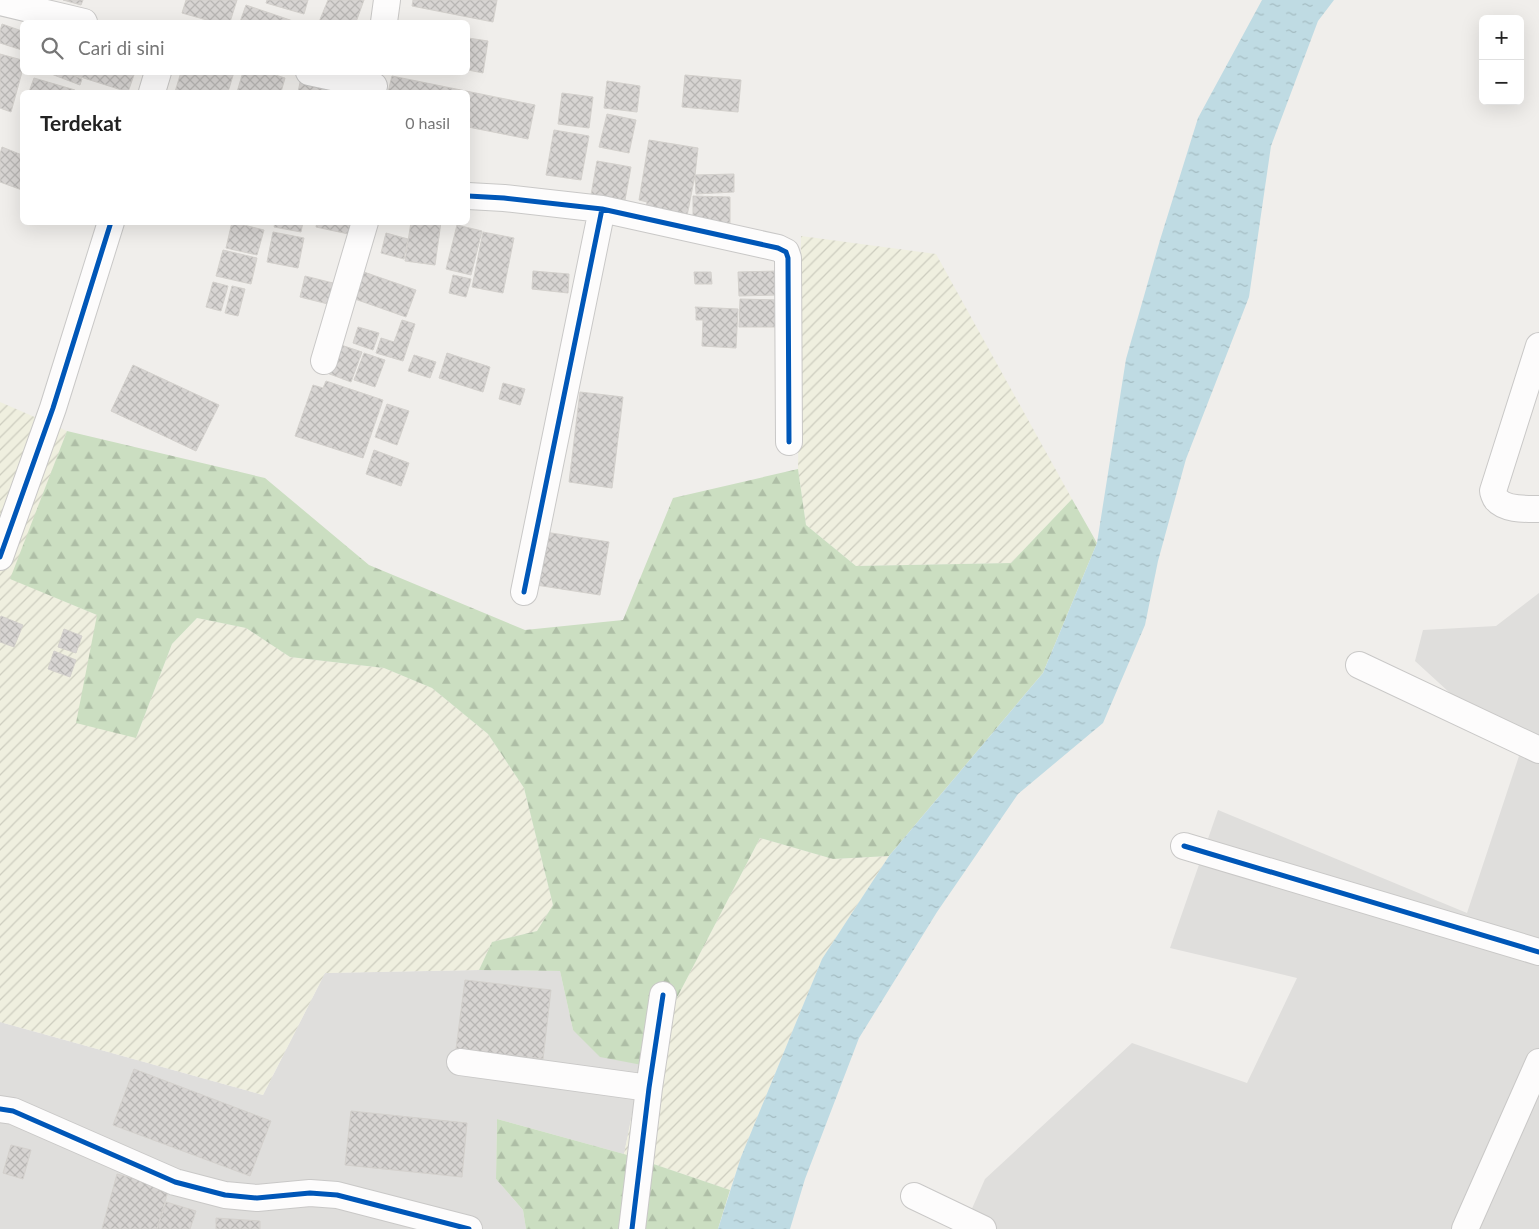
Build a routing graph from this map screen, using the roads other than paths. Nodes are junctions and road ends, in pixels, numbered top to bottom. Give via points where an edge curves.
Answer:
1 (387, 0) edge
2 (0, 2) edge
3 (43, 6) edge
4 (79, 20) edge
5 (384, 20) edge
6 (157, 75) edge
7 (325, 75) edge
8 (374, 84) edge
9 (153, 90) edge
10 (470, 196) edge
11 (602, 209) junction
12 (111, 225) edge
13 (364, 225) edge
14 (1539, 346) edge
15 (324, 361) dead end
16 (789, 442) dead end
17 (1539, 509) edge
18 (0, 557) edge
19 (524, 592) dead end
20 (1359, 665) dead end
21 (1539, 750) edge
22 (1184, 846) dead end
23 (1539, 952) edge
24 (663, 995) dead end
25 (460, 1062) dead end
26 (1539, 1062) edge
27 (649, 1088) junction
28 (0, 1109) edge
29 (914, 1196) dead end
30 (469, 1229) edge
31 (632, 1229) edge
32 (983, 1229) edge
33 (1465, 1229) edge

1 - 5 street
2 - 3 street
3 - 4 street
6 - 9 street
7 - 8 street
10 - 11 street
11 - 16 street via 786,252
11 - 19 street
12 - 18 street via 53,408
13 - 15 street
14 - 17 street via 1493,491 1495,498 1504,505
20 - 21 street
22 - 23 street
24 - 27 street
25 - 27 street
26 - 33 street
27 - 31 street
28 - 30 street via 13,1111 175,1182 224,1195 257,1198 337,1195
29 - 32 street

